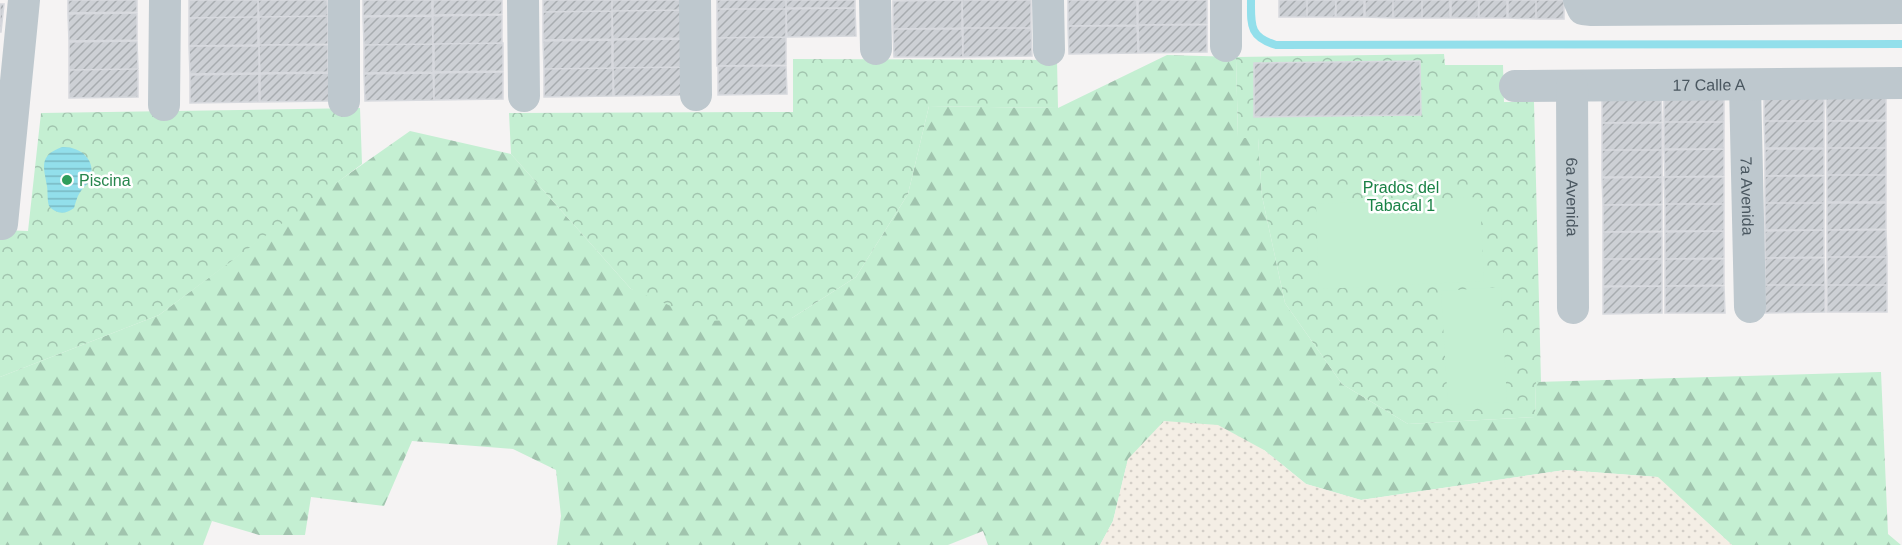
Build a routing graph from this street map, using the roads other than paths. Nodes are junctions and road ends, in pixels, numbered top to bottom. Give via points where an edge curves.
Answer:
1 (24, 0) edge
2 (165, 0) edge
3 (344, 0) edge
4 (523, 0) edge
5 (695, 0) edge
6 (875, 0) edge
7 (1048, 0) edge
8 (1226, 0) edge
9 (1581, 4) edge
10 (1759, 5) edge
11 (1902, 8) edge
12 (1226, 46) dead end
13 (876, 49) dead end
14 (1048, 50) dead end
15 (1902, 83) edge
16 (1745, 85) junction
17 (1515, 86) dead end
18 (1572, 86) junction
19 (696, 94) dead end
20 (524, 96) dead end
21 (344, 101) dead end
22 (164, 105) dead end
23 (2, 224) dead end
24 (1750, 307) dead end
25 (1573, 308) dead end

1 - 23 street
2 - 22 street
3 - 21 street
4 - 20 street
5 - 19 street
6 - 13 street
7 - 14 street
8 - 12 street
9 - 10 street via 1592,10
10 - 11 street
15 - 16 street, 17 Calle A
16 - 18 street, 17 Calle A
16 - 24 street, 7a Avenida
17 - 18 street, 17 Calle A
18 - 25 street, 6a Avenida

